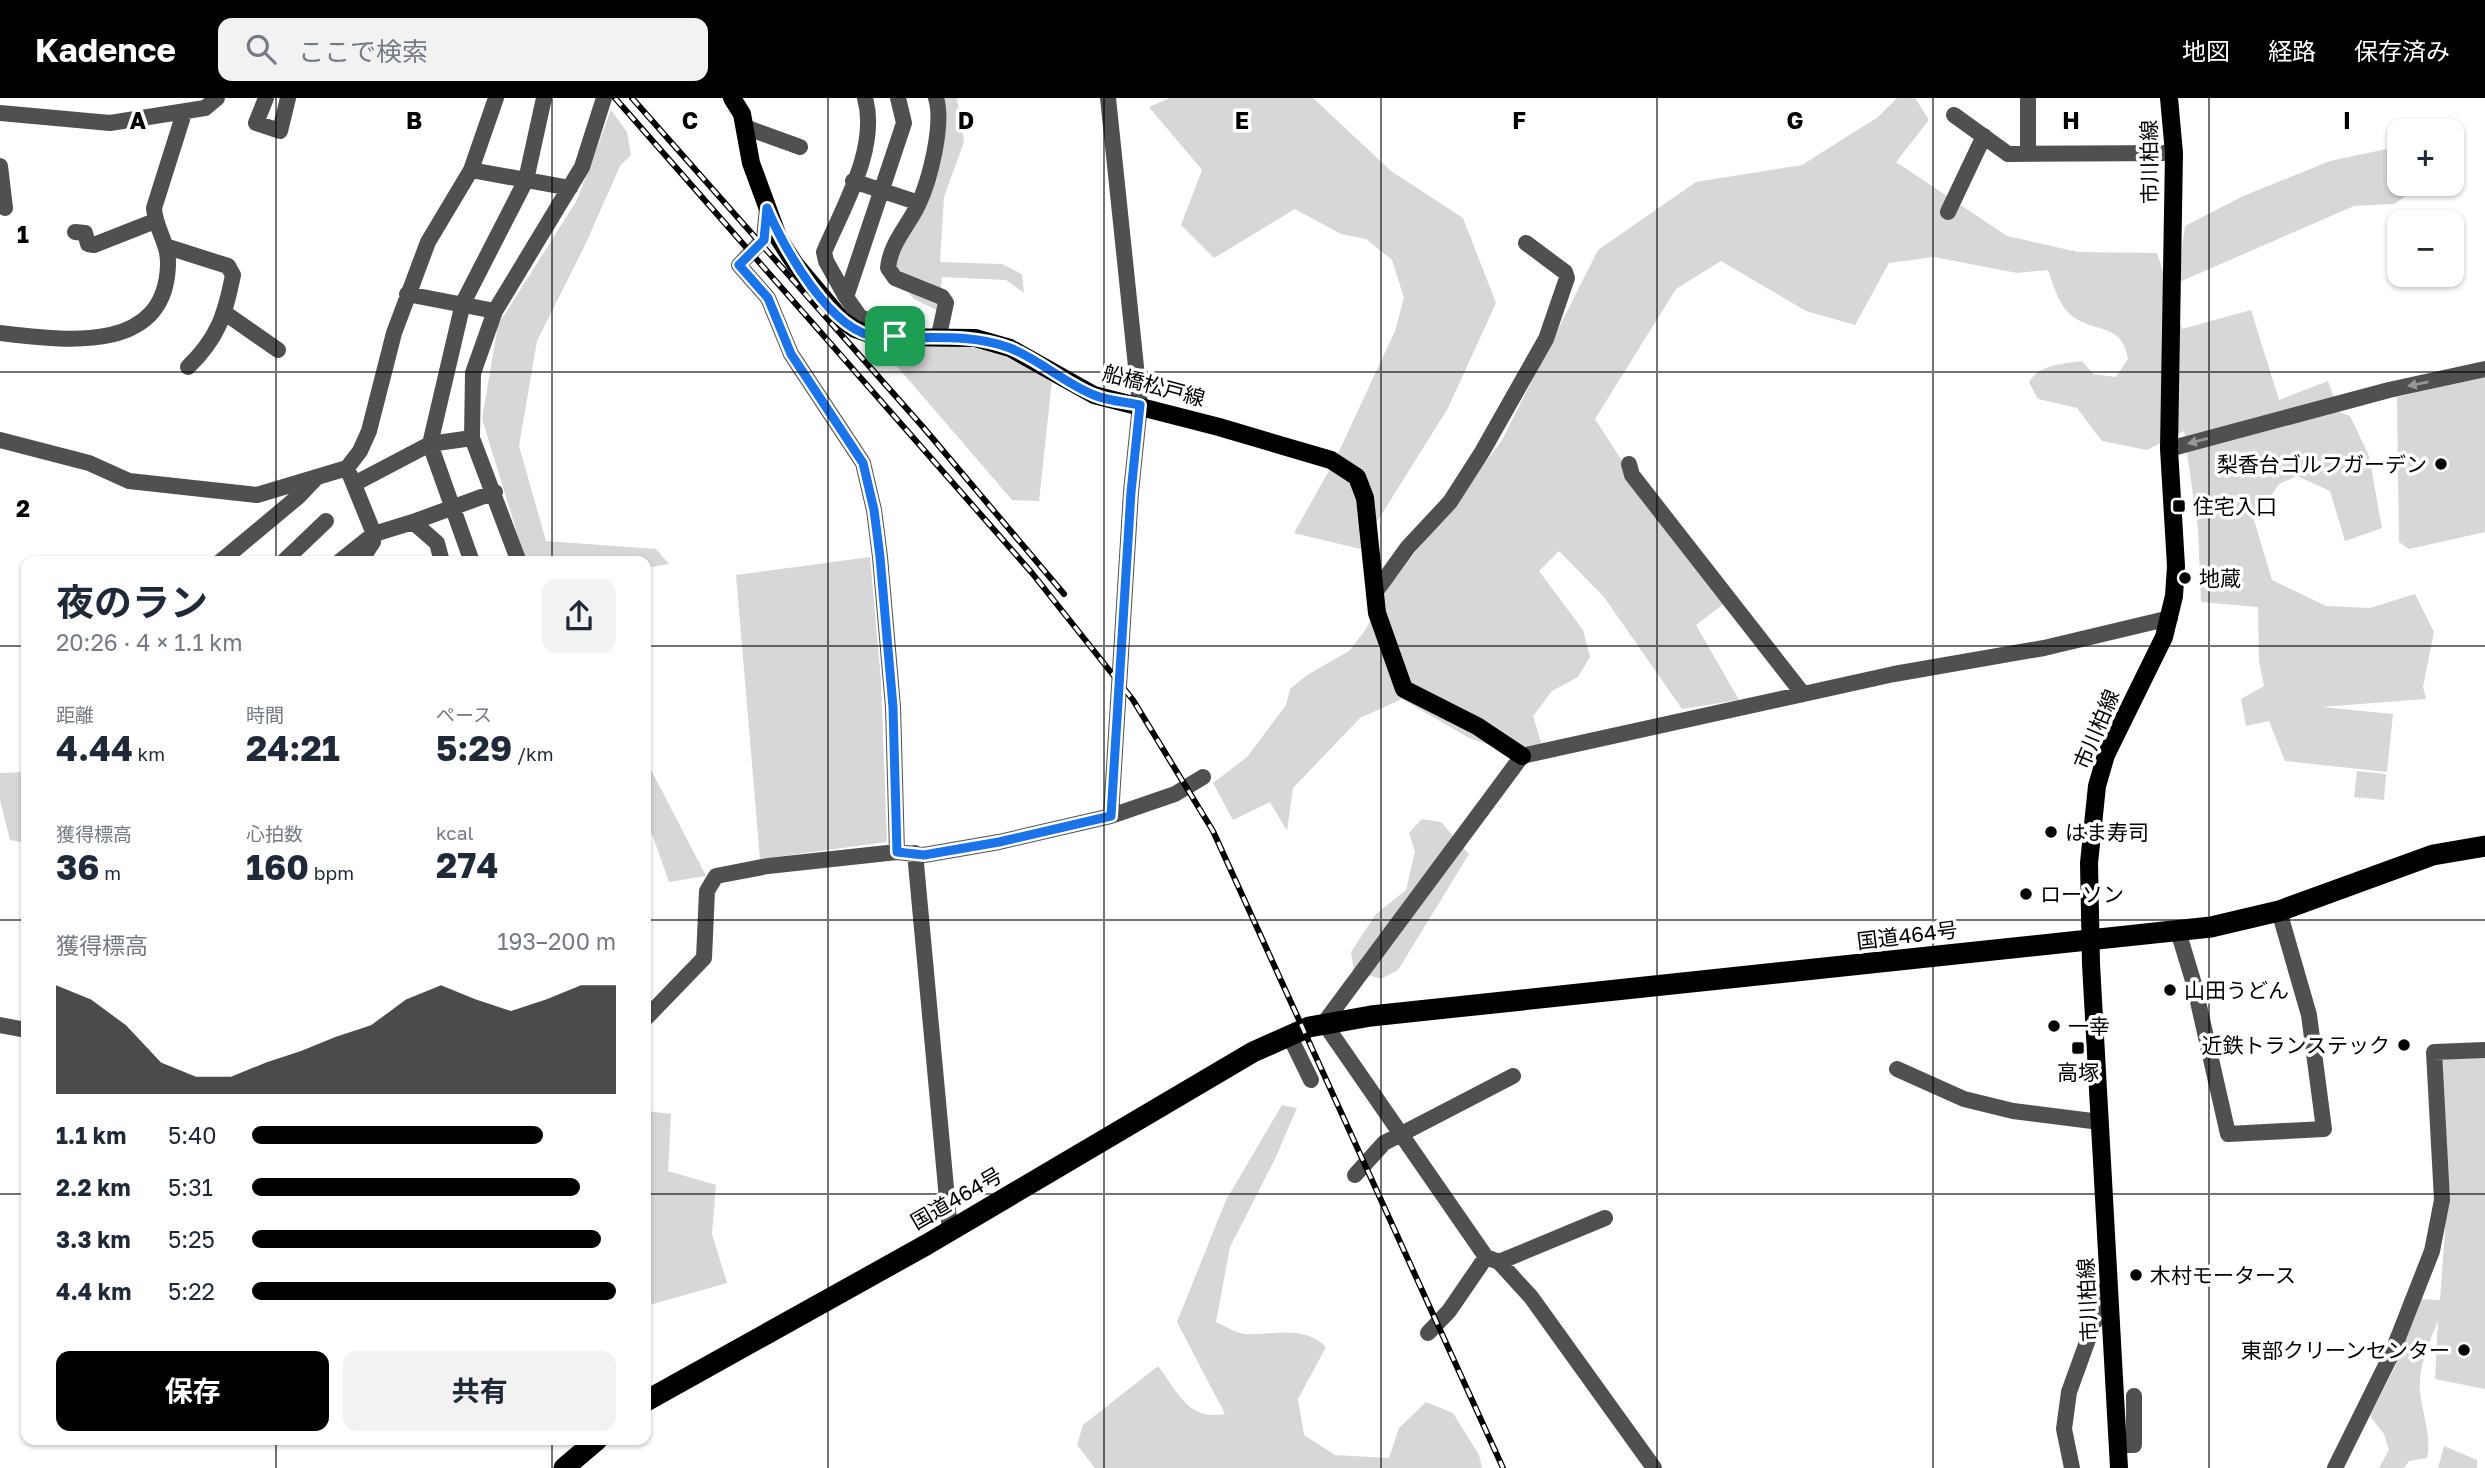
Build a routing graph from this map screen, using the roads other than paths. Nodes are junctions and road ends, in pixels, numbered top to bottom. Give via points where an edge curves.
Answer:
1 (217, 98) edge
2 (266, 98) edge
3 (288, 98) edge
4 (496, 98) edge
5 (544, 98) edge
6 (604, 98) edge
7 (732, 98) edge
8 (865, 98) edge
9 (898, 98) edge
10 (936, 98) edge
11 (1108, 98) edge
12 (2028, 98) edge
13 (2169, 98) edge
14 (31, 106) edge
15 (0, 113) edge
16 (184, 113) junction
17 (1954, 115) dead end
18 (745, 127) junction
19 (1984, 136) junction
20 (800, 147) dead end
21 (2174, 153) junction
22 (2028, 154) junction
23 (0, 166) edge
24 (471, 170) junction
25 (526, 180) junction
26 (853, 181) junction
27 (570, 188) junction
28 (881, 191) junction
29 (919, 203) junction
30 (5, 208) dead end
31 (767, 208) junction
32 (1948, 212) dead end
33 (155, 221) junction
34 (75, 232) dead end
35 (1526, 243) dead end
36 (168, 247) junction
37 (407, 294) junction
38 (846, 297) junction
39 (463, 303) junction
40 (495, 311) junction
41 (225, 313) junction
42 (0, 333) edge
43 (939, 335) junction
44 (895, 336) junction
45 (278, 350) dead end
46 (188, 367) dead end
47 (2485, 369) edge
48 (1140, 405) junction
49 (472, 438) junction
50 (0, 440) edge
51 (430, 444) junction
52 (2169, 449) junction
53 (1629, 464) dead end
54 (347, 468) junction
55 (315, 479) junction
56 (354, 484) junction
57 (495, 492) junction
58 (453, 507) junction
59 (326, 521) dead end
60 (413, 522) junction
61 (374, 534) junction
62 (239, 556) edge
63 (289, 556) edge
64 (346, 556) edge
65 (364, 556) edge
66 (440, 556) edge
67 (470, 556) edge
68 (517, 556) edge
69 (1374, 594) junction
70 (2170, 618) junction
71 (1803, 694) junction
72 (1522, 756) junction
73 (1203, 777) dead end
74 (1111, 816) junction
75 (2485, 846) edge
76 (897, 852) junction
77 (915, 853) junction
78 (2279, 911) junction
79 (2178, 931) junction
80 (2090, 939) junction
81 (651, 1013) edge
82 (1324, 1023) junction
83 (0, 1025) edge
84 (21, 1029) edge
85 (1289, 1035) junction
86 (2485, 1050) edge
87 (1897, 1069) dead end
88 (1513, 1076) dead end
89 (1311, 1080) dead end
90 (2100, 1122) junction
91 (1399, 1134) junction
92 (1355, 1175) dead end
93 (1605, 1219) dead end
94 (950, 1231) junction
95 (1492, 1260) junction
96 (2109, 1278) junction
97 (1428, 1332) dead end
98 (2134, 1396) dead end
99 (651, 1398) edge
100 (593, 1445) edge
101 (2118, 1446) junction
102 (577, 1464) edge
103 (1654, 1468) edge
104 (2072, 1468) edge
105 (2119, 1468) edge
106 (2335, 1468) edge

1 - 16 street via 205,108
2 - 3 street via 256,123 280,131
4 - 24 street
5 - 25 street
6 - 27 street via 582,167
7 - 18 main road, 船橋松戸線
8 - 26 street via 868,127
9 - 28 street via 904,122
10 - 29 street via 934,155
11 - 48 street
12 - 22 street
13 - 21 main road, 市川柏線
14 - 15 street
14 - 16 street via 110,123
16 - 33 street via 154,208
17 - 19 street
18 - 20 street
18 - 31 main road, 船橋松戸線 via 751,163
19 - 22 street via 2008,154
19 - 32 street
21 - 22 street
21 - 52 main road, 市川柏線
23 - 30 street
24 - 25 street
24 - 37 street via 436,224
25 - 27 street
25 - 39 street
26 - 28 street
26 - 38 street via 824,252
27 - 40 street
28 - 29 street
28 - 38 street
29 - 43 street via 889,254 887,268 895,278 942,297 946,303
31 - 44 main road, 船橋松戸線 via 795,264 842,320 869,335
31 - 76 street via 764,240 739,265 768,298 791,354 863,463 874,510 893,707
33 - 34 street via 94,245 88,244 85,233
33 - 36 street
35 - 69 street via 1562,268 1567,278 1545,340 1450,502 1408,547
36 - 41 street via 228,266 233,275
36 - 42 street via 162,299 147,318 127,331 65,341
37 - 39 street
37 - 54 street via 369,431
38 - 44 street via 860,317
39 - 40 street
39 - 51 street
40 - 49 street via 473,373
41 - 45 street
41 - 46 street via 208,348
43 - 44 main road, 船橋松戸線
43 - 48 main road, 船橋松戸線 via 975,338 1010,348 1094,395
47 -> 52 street
48 - 69 main road, 船橋松戸線 via 1331,460 1351,471 1365,498
48 - 74 street
49 - 51 street
49 - 57 street
50 - 55 street via 89,463 129,481 181,488 257,495
51 - 56 street
51 - 58 street
52 - 70 main road, 市川柏線 via 2176,566
53 - 71 street via 1632,475
54 - 55 street
54 - 56 street
55 - 62 street
56 - 61 street
57 - 58 street
57 - 68 street
58 - 60 street
58 - 67 street
59 - 63 street
60 - 61 street
60 - 66 street via 437,543
61 - 64 street
61 - 65 street
69 - 72 main road, 船橋松戸線 via 1404,689 1477,726
70 - 71 street via 2044,648
70 - 80 main road, 市川柏線 via 2120,723 2097,786 2089,863
71 - 72 street
72 - 82 street
73 - 74 street via 1175,794
74 - 77 street via 999,842
75 - 78 highway, 国道464号 via 2433,855
76 - 77 street
76 - 81 street via 716,876 707,891 704,958
77 - 94 street
78 - 79 highway, 国道464号 via 2239,923
78 - 79 street via 2309,1016 2323,1129 2228,1133
79 - 80 highway, 国道464号
80 - 82 highway, 国道464号
80 - 90 main road, 市川柏線
82 - 85 highway, 国道464号
82 - 91 street
83 - 84 street
85 - 89 street
85 - 94 highway, 国道464号
86 - 106 street via 2434,1052 2442,1200 2432,1251 2392,1353
87 - 90 street via 1964,1099 2013,1111
88 - 91 street
90 - 96 main road, 市川柏線
91 - 92 street via 1384,1143
91 - 95 street
93 - 95 street
94 - 99 highway, 国道464号
95 - 97 street
95 - 103 street via 1531,1297
96 - 101 main road, 市川柏線
96 - 104 street via 2069,1391 2064,1429
98 - 101 street via 2134,1445
100 - 102 highway
101 - 105 main road, 市川柏線

